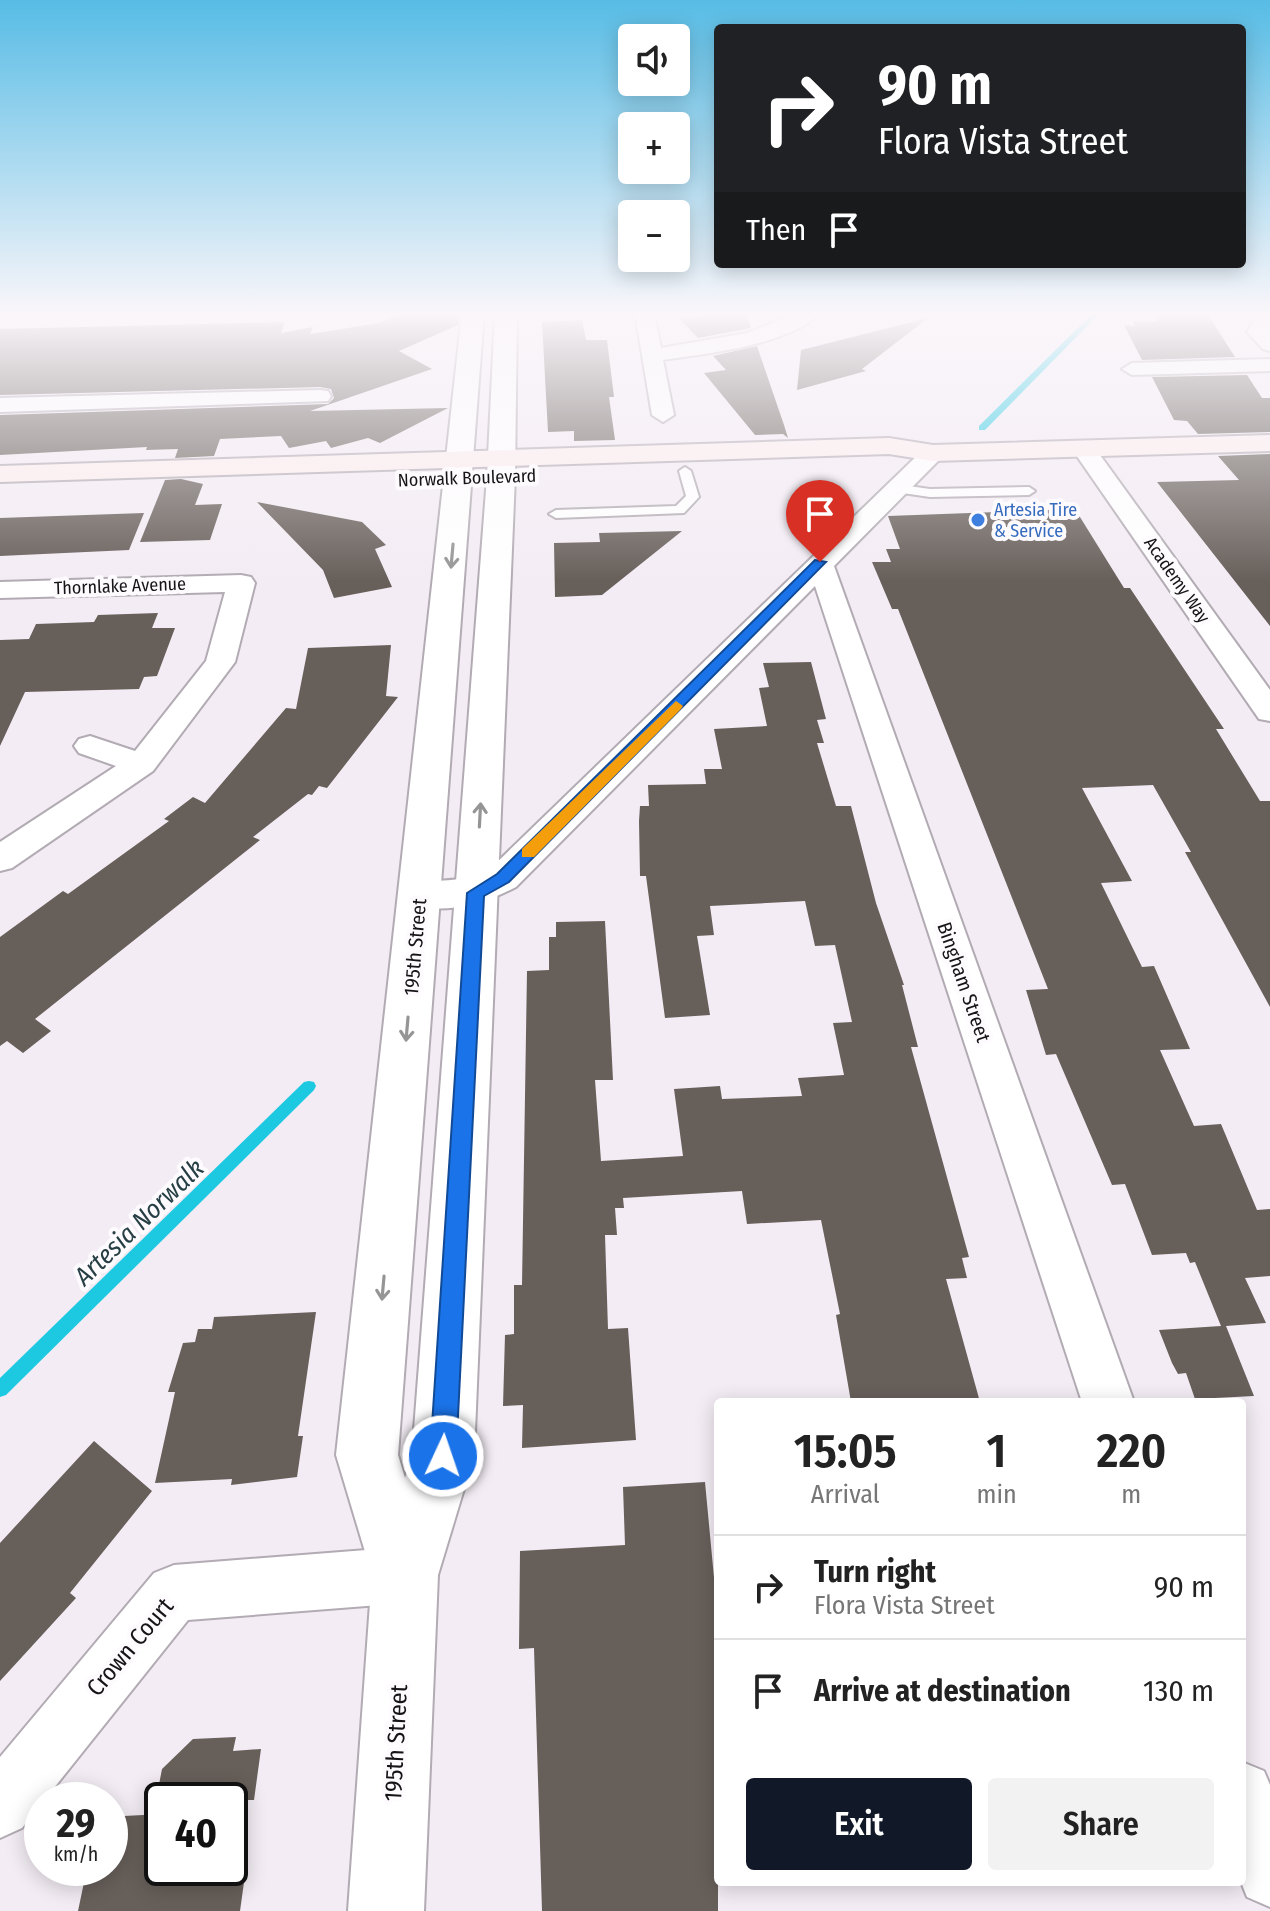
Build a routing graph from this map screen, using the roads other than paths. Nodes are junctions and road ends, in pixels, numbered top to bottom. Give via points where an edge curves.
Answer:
1 (100, 402) edge
2 (466, 402) edge
3 (503, 402) edge
4 (661, 402) edge
5 (0, 405) edge
6 (663, 415) dead end
7 (1270, 443) edge
8 (1084, 449) junction
9 (933, 453) junction
10 (501, 468) junction
11 (460, 469) junction
12 (685, 471) junction
13 (0, 474) edge
14 (894, 488) junction
15 (1029, 491) dead end
16 (0, 493) edge
17 (556, 514) dead end
18 (820, 562) junction
19 (0, 590) edge
20 (1270, 712) edge
21 (90, 746) dead end
22 (142, 764) junction
23 (0, 859) edge
24 (475, 893) junction
25 (419, 895) junction
26 (1107, 1398) edge
27 (405, 1575) junction
28 (1246, 1805) edge
29 (0, 1806) edge
30 (1270, 1874) edge
31 (386, 1911) edge

1 - 5 street
2 - 11 street, 195th Street
3 - 10 street, 195th Street
4 - 6 street
7 - 8 main road, Norwalk Boulevard
8 - 9 main road, Norwalk Boulevard
8 - 20 street, Academy Way
9 - 10 main road, Norwalk Boulevard via 889,446
9 - 12 main road, Norwalk Boulevard via 898,464
9 - 14 street
10 - 11 main road, Norwalk Boulevard
10 - 12 main road, Norwalk Boulevard
24 -> 10 street, 195th Street
11 - 13 main road, Norwalk Boulevard
11 - 16 main road, Norwalk Boulevard
11 -> 25 street, 195th Street
12 - 17 lane via 693,497 679,510
14 - 15 lane
14 - 18 street
18 - 24 street via 503,878
18 - 26 street, Bingham Street
19 - 22 street, Thornlake Avenue via 241,583 220,662
21 - 22 street
22 - 23 street
24 - 25 street
24 - 27 street, 195th Street via 443,1456
25 -> 27 street, 195th Street via 367,1455
27 - 29 street, Crown Court via 174,1593
27 - 31 street, 195th Street
28 - 30 street

